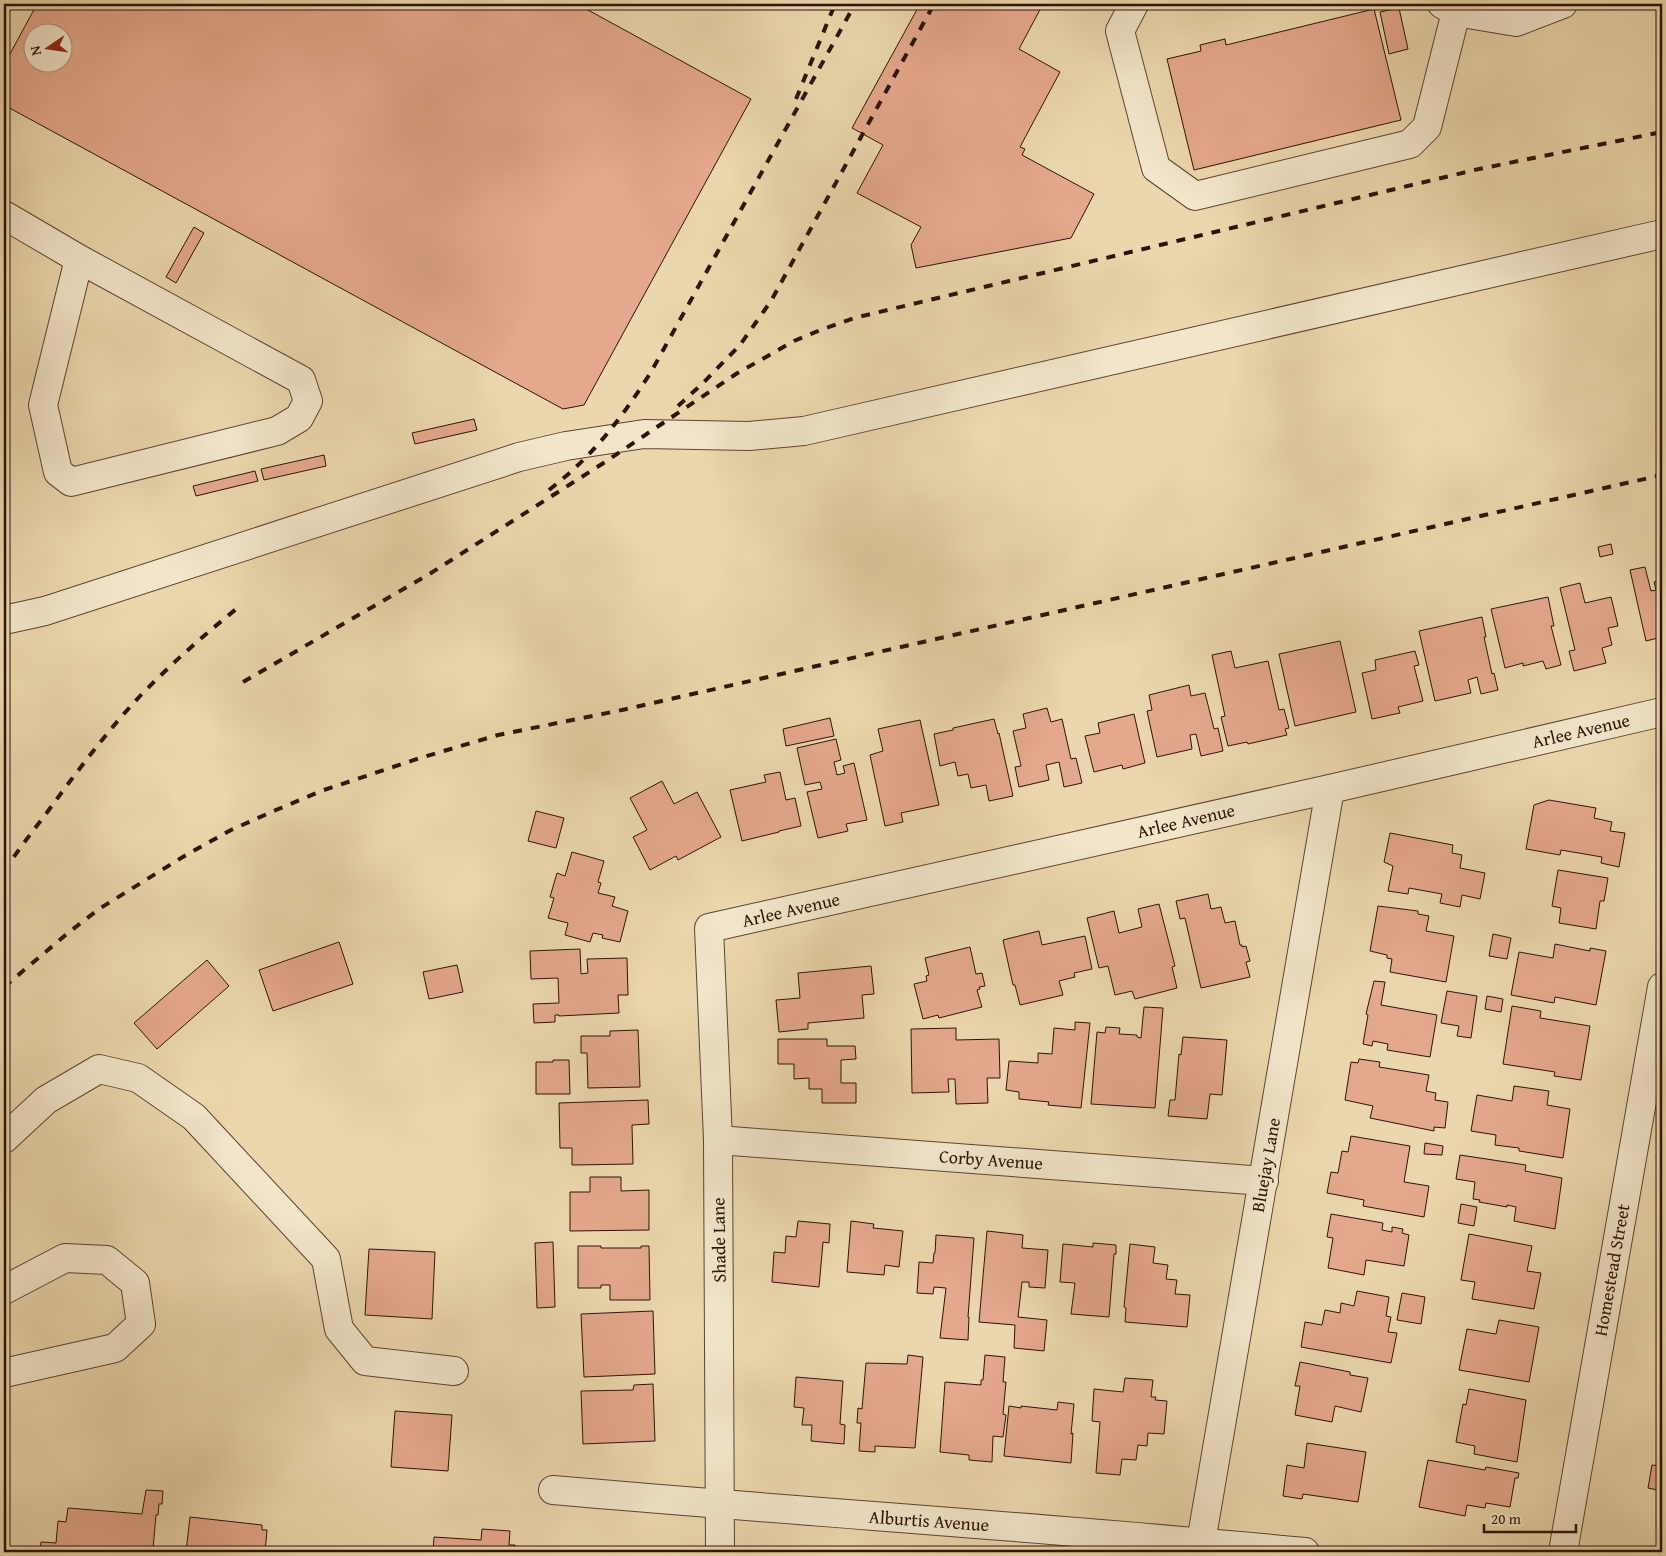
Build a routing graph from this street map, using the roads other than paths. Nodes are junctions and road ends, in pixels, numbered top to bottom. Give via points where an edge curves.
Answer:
1 (1134, 4) edge
2 (1563, 4) edge
3 (1449, 8) edge
4 (4, 215) edge
5 (1662, 234) edge
6 (79, 259) junction
7 (4, 620) edge
8 (1662, 712) edge
9 (1330, 789) junction
10 (709, 928) joint
11 (1662, 987) edge
12 (4, 1139) edge
13 (718, 1140) junction
14 (1264, 1181) junction
15 (4, 1290) edge
16 (454, 1371) dead end
17 (4, 1373) edge
18 (553, 1490) dead end
19 (721, 1505) junction
20 (1201, 1542) junction
21 (720, 1552) edge
22 (1305, 1552) edge
23 (1563, 1552) edge

1 - 3 street via 1120,31 1156,168 1194,196 1410,144 1427,127
2 - 3 street via 1516,22
4 - 6 street
5 - 7 street via 804,431 749,436 644,434 538,452 45,611
6 - 6 street via 301,380 308,401 299,418 278,431 71,482 58,472 43,405
8 - 9 street, Arlee Avenue
9 - 10 street, Arlee Avenue
9 - 14 street, Bluejay Lane
10 - 13 street, Shade Lane
11 - 23 street, Homestead Street
12 - 16 street via 46,1100 100,1069 138,1078 194,1117 326,1259 339,1328 365,1361
13 - 14 street, Corby Avenue
13 - 19 street, Shade Lane
14 - 20 street, Bluejay Lane
15 - 17 street via 65,1258 107,1260 135,1282 141,1324 115,1348
18 - 19 street, Alburtis Avenue
19 - 20 street, Alburtis Avenue
19 - 21 street, Shade Lane
20 - 22 street, Alburtis Avenue

